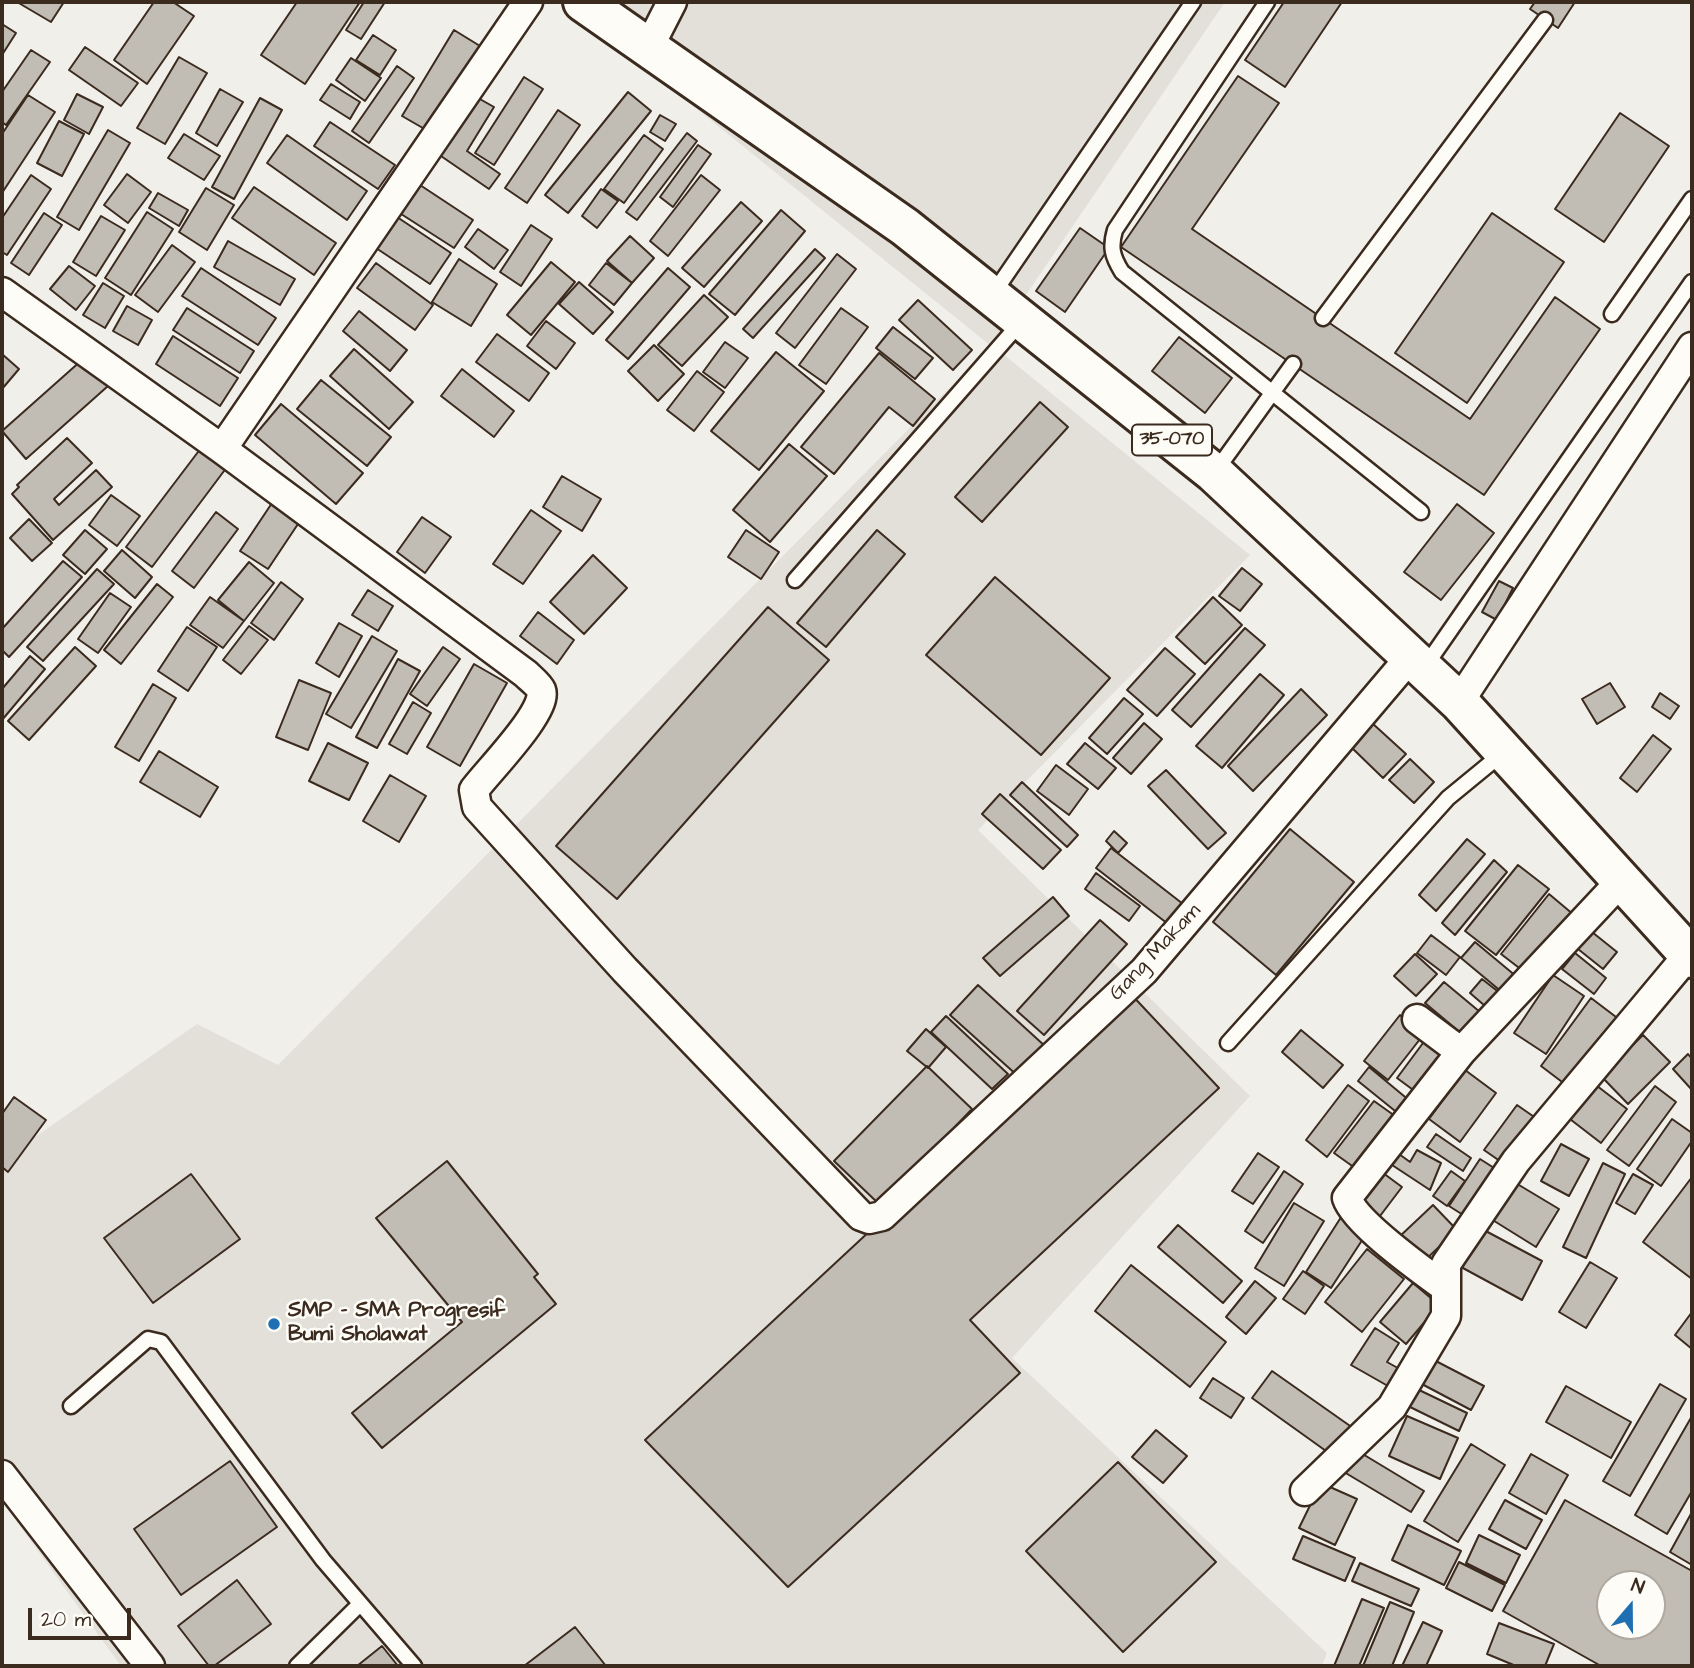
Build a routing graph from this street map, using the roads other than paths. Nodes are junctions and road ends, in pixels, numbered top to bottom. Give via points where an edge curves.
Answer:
1 (528, 2) edge
2 (583, 2) edge
3 (672, 2) edge
4 (1193, 2) edge
5 (1267, 2) edge
6 (1545, 20) dead end
7 (649, 47) junction
8 (1692, 199) edge
9 (1692, 282) edge
10 (2, 292) edge
11 (993, 295) junction
12 (1612, 314) dead end
13 (1323, 318) dead end
14 (1022, 321) junction
15 (1692, 347) edge
16 (1293, 364) dead end
17 (1274, 392) junction
18 (222, 449) junction
19 (1214, 473) junction
20 (1421, 512) dead end
21 (795, 580) dead end
22 (1418, 662) junction
23 (1459, 702) junction
24 (1505, 751) junction
25 (1622, 880) junction
26 (1690, 956) edge
27 (1417, 1019) dead end
28 (1228, 1042) dead end
29 (1461, 1052) junction
30 (1446, 1288) junction
31 (71, 1406) dead end
32 (2, 1475) edge
33 (1305, 1491) dead end
34 (360, 1604) junction
35 (150, 1666) edge
36 (297, 1666) edge
37 (414, 1666) edge

1 - 18 street
2 - 7 main road, 35-070
3 - 7 street
4 - 11 lane
5 - 17 lane via 1115,230 1111,245 1122,272
6 - 13 lane
7 - 11 main road, 35-070 via 905,227
8 - 12 lane
9 - 22 lane
10 - 18 street
11 - 14 main road, 35-070
14 - 19 main road, 35-070
14 - 21 lane
15 - 23 street
16 - 17 lane
17 - 19 lane
17 - 20 lane
18 - 22 street, Gang Makam via 526,674 541,690 542,702 534,717 474,790 477,807 625,970 860,1216 869,1219 882,1216 1144,971
19 - 22 main road, 35-070
22 - 23 main road, 35-070
23 - 24 main road, 35-070
24 - 25 main road, 35-070
24 - 28 lane via 1448,798
25 - 26 main road, 35-070
25 - 29 street
26 - 30 street via 1516,1161 1446,1264
27 - 29 street
29 - 30 street via 1346,1198 1388,1242
30 - 33 street via 1446,1316 1392,1408
31 - 34 lane via 148,1339 161,1342
32 - 35 street
34 - 36 lane
34 - 37 lane

